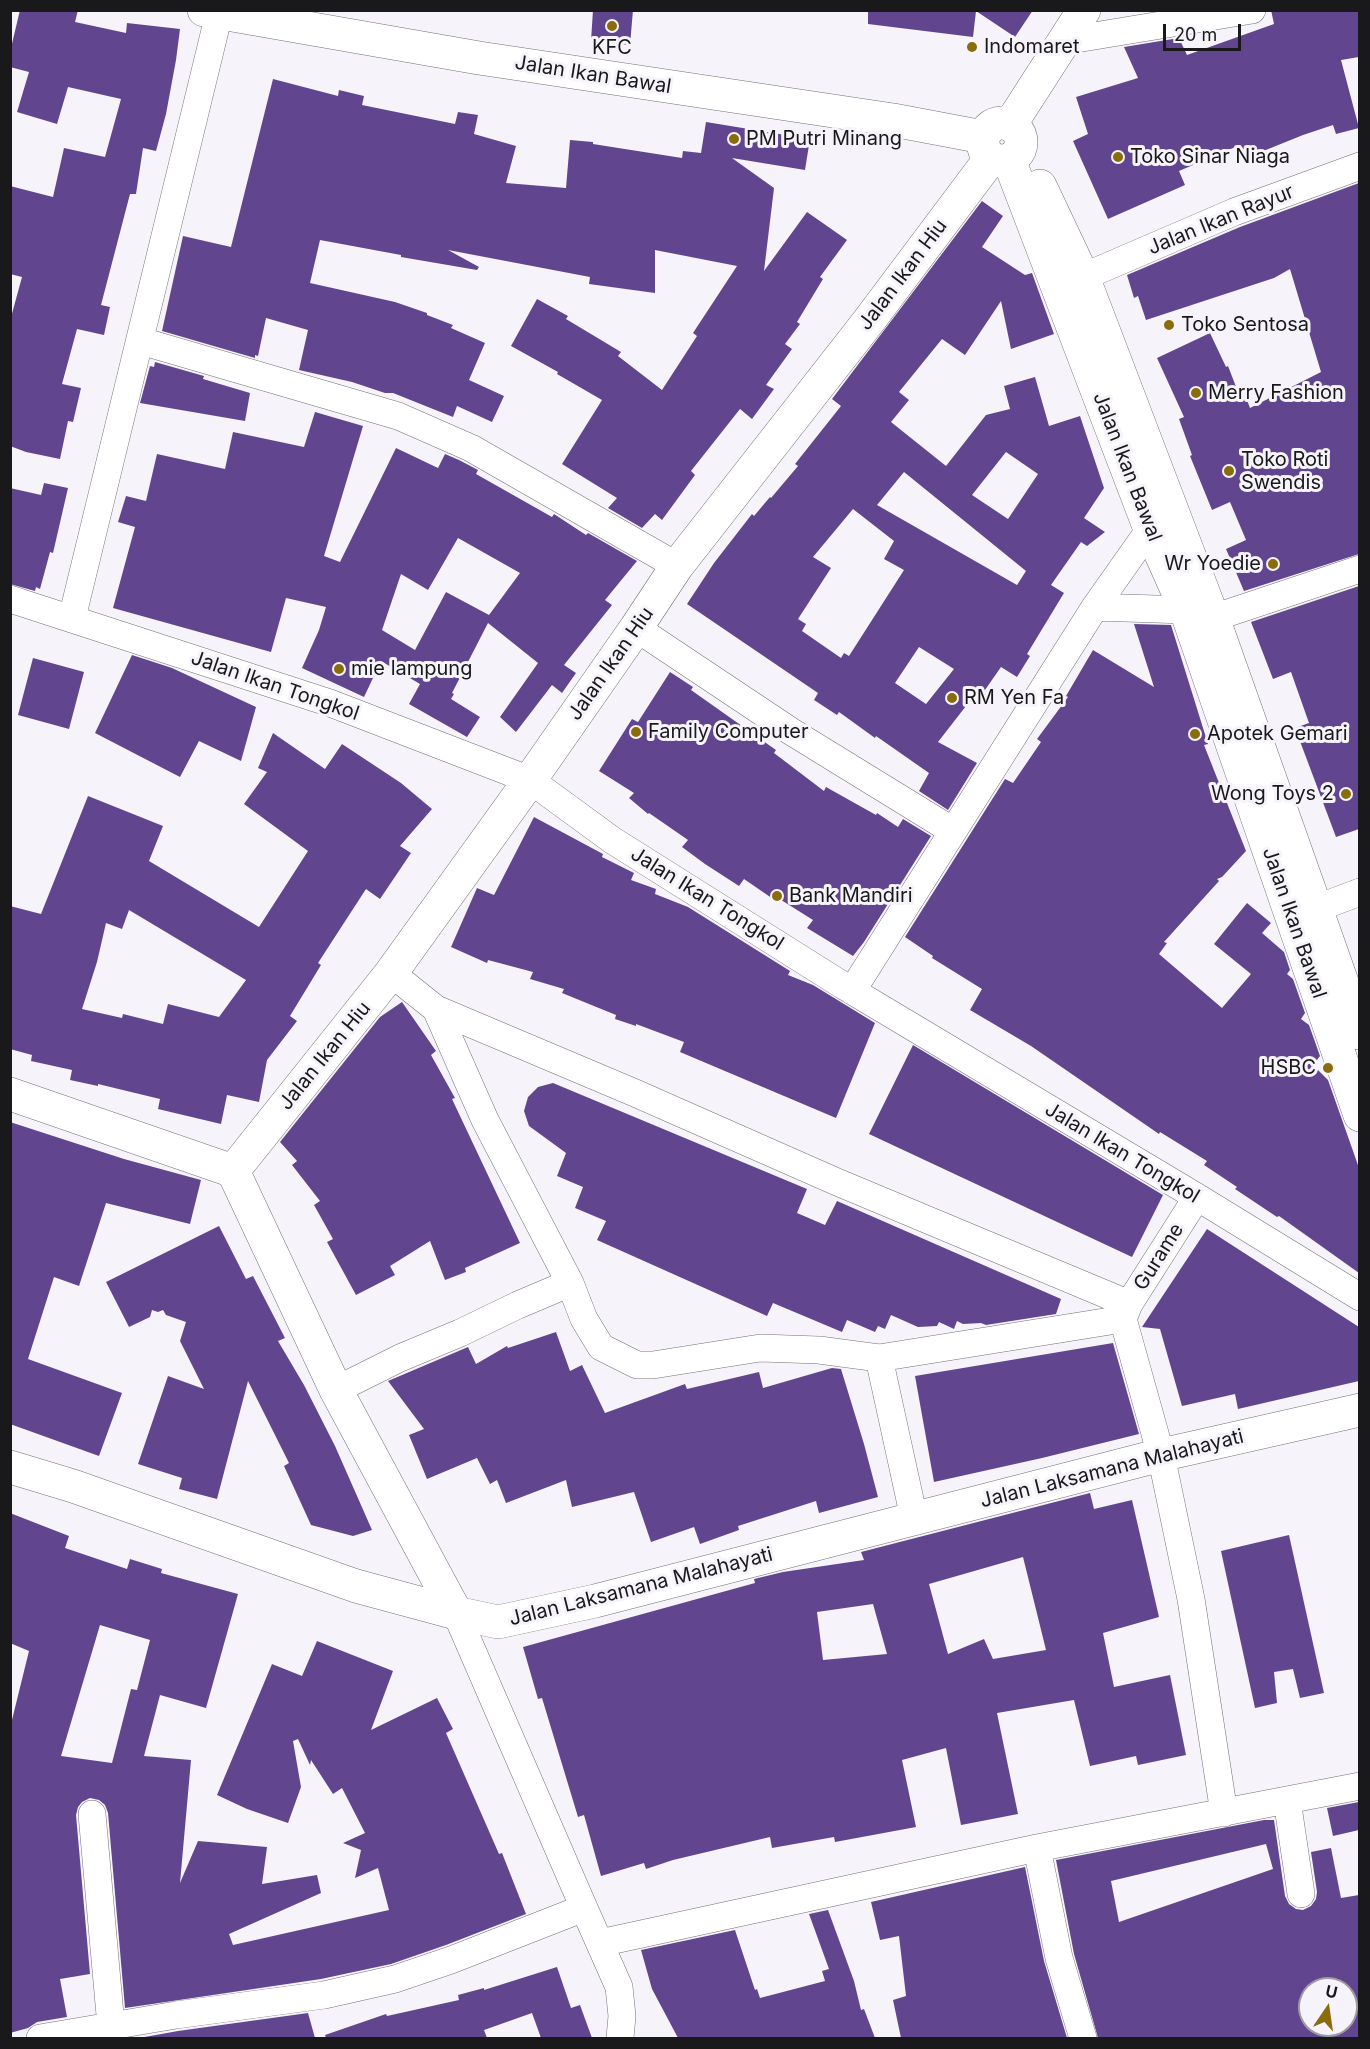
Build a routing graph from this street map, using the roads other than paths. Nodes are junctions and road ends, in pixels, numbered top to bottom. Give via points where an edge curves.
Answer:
1 (1147, 10) edge
2 (1252, 10) edge
3 (211, 12) edge
4 (1075, 24) edge
5 (1003, 145) junction
6 (1359, 166) edge
7 (1083, 277) junction
8 (141, 341) junction
9 (1150, 528) junction
10 (677, 566) junction
11 (1359, 569) edge
12 (10, 599) edge
13 (1095, 607) junction
14 (1199, 614) junction
15 (72, 618) junction
16 (636, 628) junction
17 (530, 780) junction
18 (953, 831) junction
19 (1359, 892) edge
20 (1316, 909) junction
21 (391, 973) junction
22 (852, 991) junction
23 (436, 1009) junction
24 (1359, 1033) edge
25 (10, 1094) edge
26 (1359, 1115) edge
27 (233, 1171) junction
28 (1197, 1197) junction
29 (570, 1283) junction
30 (1359, 1297) edge
31 (1126, 1312) junction
32 (879, 1358) junction
33 (336, 1390) junction
34 (1359, 1410) edge
35 (1161, 1455) junction
36 (10, 1467) edge
37 (914, 1518) junction
38 (456, 1612) junction
39 (1359, 1786) edge
40 (1287, 1800) junction
41 (1224, 1813) junction
42 (92, 1814) dead end
43 (1037, 1848) junction
44 (1301, 1894) dead end
45 (584, 1908) junction
46 (600, 1943) junction
47 (111, 2026) junction
48 (40, 2038) edge
49 (620, 2038) edge
50 (1083, 2038) edge

1 - 4 street
2 - 4 street
3 - 5 main road, Jalan Ikan Bawal via 479,58 893,120
3 - 8 street
4 - 5 main road, Jalan Ikan Hiu
5 - 7 main road, Jalan Ikan Bawal
5 - 9 main road, Jalan Ikan Bawal
5 - 10 main road, Jalan Ikan Hiu
6 - 7 street, Jalan Ikan Rayur via 1234,212
7 - 14 main road, Jalan Ikan Bawal
8 - 10 street via 398,416 471,448
8 - 15 street
9 - 13 street
9 - 14 main road, Jalan Ikan Bawal
10 - 16 main road, Jalan Ikan Hiu
11 - 14 street
12 - 15 street, Jalan Ikan Tongkol
13 - 14 street
13 - 18 street
14 - 20 main road, Jalan Ikan Bawal
14 - 26 main road, Jalan Ikan Bawal
15 - 17 street, Jalan Ikan Tongkol via 330,703
16 - 17 main road, Jalan Ikan Hiu
16 - 18 street via 792,732
17 - 21 main road, Jalan Ikan Hiu
17 - 22 street, Jalan Ikan Tongkol via 612,840
18 - 22 street
19 - 20 street
20 - 24 main road, Jalan Ikan Bawal
21 - 23 street
21 - 27 main road, Jalan Ikan Hiu
22 - 28 street, Jalan Ikan Tongkol
23 - 29 street via 485,1120
23 - 31 street via 635,1093
25 - 27 main road
27 - 33 main road
28 - 30 street, Jalan Ikan Tongkol
28 - 31 street, Gurame
29 - 32 street via 584,1319 601,1347 637,1365 760,1347
29 - 33 street
31 - 32 street
31 - 35 street
32 - 37 street
33 - 38 main road
34 - 35 main road, Jalan Laksamana Malahayati
35 - 37 main road, Jalan Laksamana Malahayati
35 - 41 street via 1191,1599
36 - 38 main road, Jalan Laksamana Malahayati via 356,1586
37 - 38 main road, Jalan Laksamana Malahayati via 595,1601 498,1622
38 - 45 street
39 - 40 street
40 - 41 street
40 - 44 street
41 - 43 street
42 - 47 street
43 - 46 street
43 - 50 street via 1059,1958
45 - 46 street
45 - 47 street via 394,1979 324,1995
46 - 49 street via 619,1987
47 - 48 street

